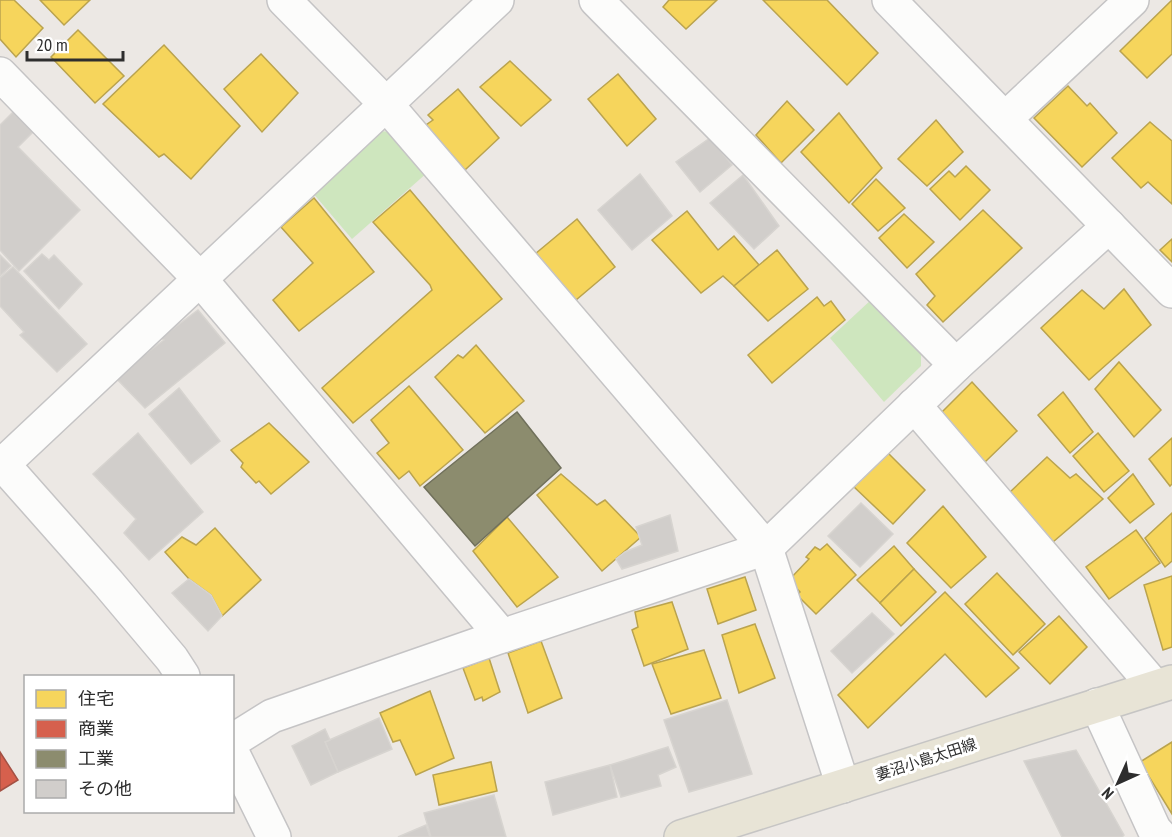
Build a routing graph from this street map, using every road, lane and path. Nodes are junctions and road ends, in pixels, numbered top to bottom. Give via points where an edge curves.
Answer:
1 (284, 0) edge
2 (497, 0) edge
3 (596, 0) edge
4 (889, 0) edge
5 (1132, 0) edge
6 (0, 74) edge
7 (386, 104) junction
8 (1005, 119) junction
9 (1109, 226) junction
10 (200, 279) junction
11 (1172, 291) edge
12 (956, 365) junction
13 (914, 405) junction
14 (1, 464) edge
15 (766, 548) junction
16 (502, 636) junction
17 (182, 675) edge
18 (1164, 684) edge
19 (1097, 705) junction
20 (234, 740) edge
21 (234, 756) edge
22 (843, 786) junction
23 (274, 837) edge
24 (681, 837) edge
25 (1161, 837) edge

1 - 7 street
2 - 7 street
3 - 12 street
4 - 8 street
5 - 8 street
6 - 10 street
7 - 10 street
7 - 15 street
8 - 9 street
9 - 11 street
9 - 12 street
10 - 14 street
10 - 16 street
12 - 13 street
13 - 15 street
13 - 18 street
14 - 17 street via 115,591
15 - 16 street
15 - 22 street
16 - 20 street via 272,716
18 - 19 main road, 妻沼小島太田線
19 - 22 main road, 妻沼小島太田線
19 - 25 street
21 - 23 street
22 - 24 main road, 妻沼小島太田線

